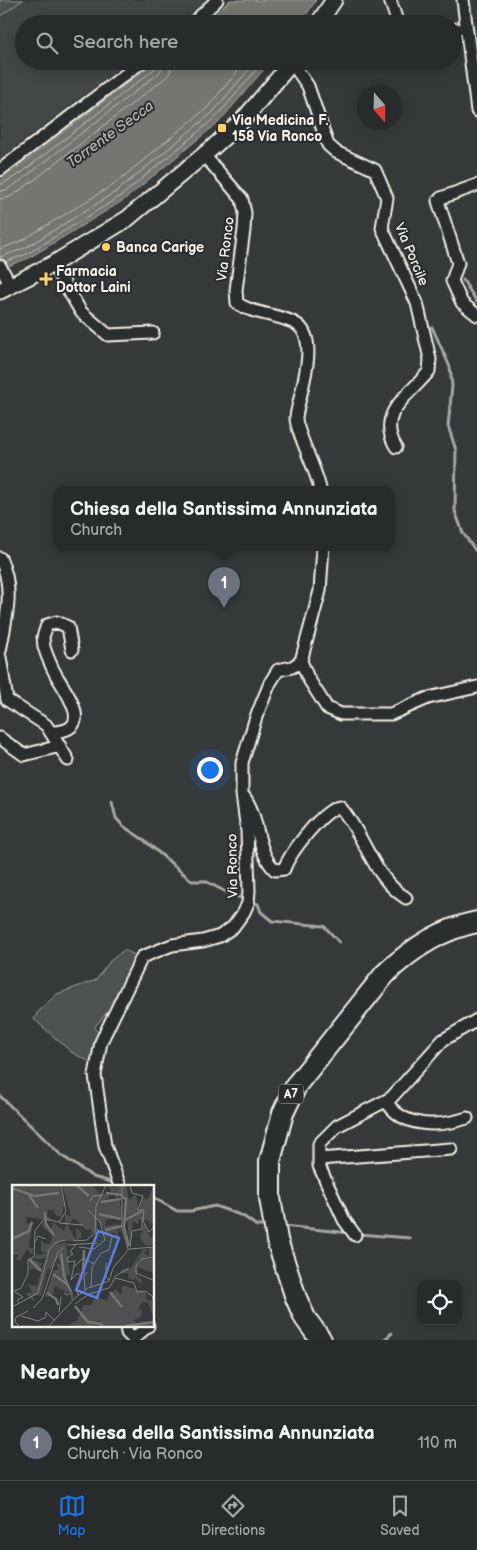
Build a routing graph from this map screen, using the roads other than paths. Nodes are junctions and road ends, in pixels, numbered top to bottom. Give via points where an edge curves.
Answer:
1 (217, 0) edge
2 (334, 0) edge
3 (390, 0) edge
4 (463, 0) edge
5 (201, 15) edge
6 (324, 15) edge
7 (395, 15) edge
8 (130, 70) edge
9 (286, 70) edge
10 (298, 70) edge
11 (477, 111) edge
12 (204, 155) junction
13 (0, 170) edge
14 (477, 185) edge
15 (53, 264) junction
16 (4, 279) edge
17 (477, 315) edge
18 (153, 334) dead end
19 (396, 447) dead end
20 (319, 486) edge
21 (323, 551) edge
22 (0, 558) edge
23 (72, 650) dead end
24 (0, 651) edge
25 (0, 657) edge
26 (301, 661) junction
27 (477, 688) edge
28 (52, 732) junction
29 (0, 738) edge
30 (60, 746) junction
31 (68, 760) dead end
32 (242, 794) junction
33 (406, 898) dead end
34 (477, 922) edge
35 (477, 1020) edge
36 (386, 1101) junction
37 (467, 1118) dead end
38 (451, 1150) dead end
39 (319, 1159) junction
40 (120, 1185) edge
41 (355, 1235) dead end
42 (126, 1328) edge
43 (146, 1328) edge
44 (321, 1340) edge

1 - 5 street
2 - 6 main road
3 - 7 street
4 - 11 street
8 - 13 street
9 - 12 main road via 243,120
10 - 19 street, Via Porcile via 308,86 328,145 375,170 387,198 382,228 421,316 430,359 429,371 394,408 388,423
12 - 15 main road via 127,219
12 - 20 street, Via Ronco via 242,199 245,213 237,303 248,311 299,326 306,337 308,361 296,420
14 - 17 street via 438,202 458,263 452,281 462,303
15 - 16 main road
15 - 18 street via 81,312 108,335
21 - 26 street via 320,591
22 - 24 street via 8,574 9,588
23 - 28 street via 68,627 58,622 47,625 44,647 74,706 75,718 69,729
25 - 28 street via 8,700
26 - 27 street via 327,708 340,714 391,714 428,698
26 - 32 street, Via Ronco via 278,670 270,683 242,764
28 - 30 street
29 - 30 street via 24,756
30 - 31 street
32 - 33 street via 251,805 261,848 275,870 284,869 292,854 327,811 340,807 349,817 376,868
32 - 40 street, Via Ronco via 249,891 241,919 220,936 172,945 142,957 102,1042 95,1075 106,1146
34 - 44 highway, A7 via 430,939 391,968 297,1084 283,1113 270,1161 273,1220 296,1298
35 - 36 street via 442,1040
36 - 37 street via 396,1114 406,1120 435,1124
36 - 39 street via 337,1126 320,1144
38 - 39 street
39 - 41 street via 318,1166 344,1220
42 - 43 street via 133,1339

